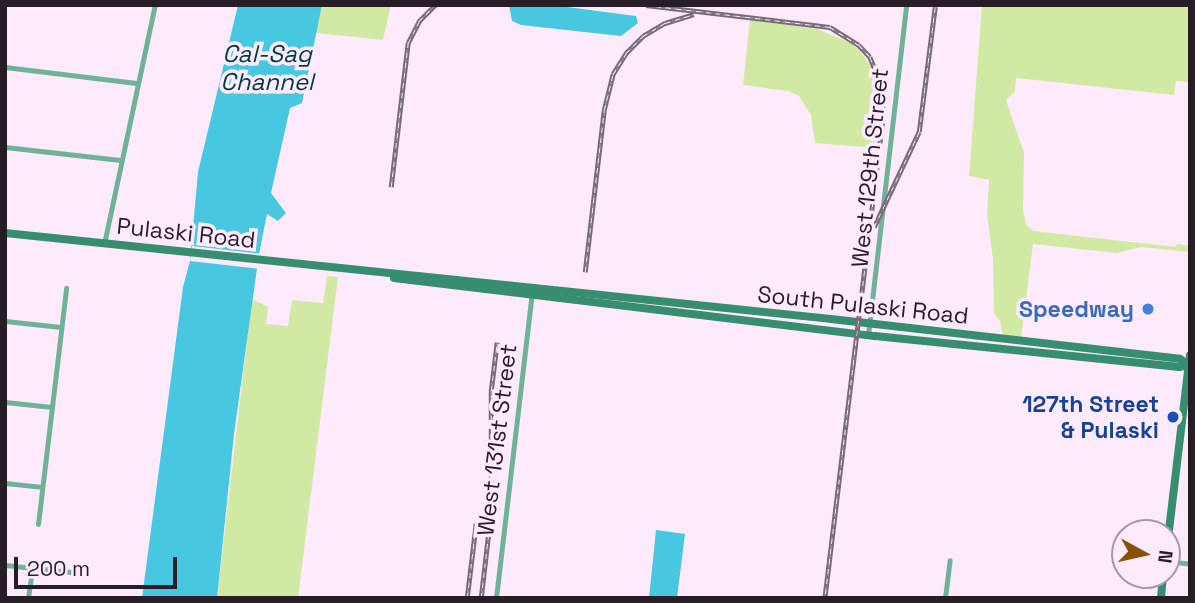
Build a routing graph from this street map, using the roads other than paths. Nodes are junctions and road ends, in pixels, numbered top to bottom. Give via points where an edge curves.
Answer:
1 (155, 5) edge
2 (906, 5) edge
3 (5, 67) edge
4 (136, 83) junction
5 (5, 147) edge
6 (120, 160) junction
7 (5, 233) edge
8 (104, 244) junction
9 (363, 273) junction
10 (532, 287) junction
11 (66, 288) dead end
12 (531, 296) junction
13 (5, 321) edge
14 (870, 324) junction
15 (61, 327) junction
16 (868, 335) junction
17 (1190, 355) edge
18 (1189, 365) edge
19 (5, 402) edge
20 (52, 407) junction
21 (5, 483) edge
22 (42, 487) junction
23 (1170, 519) edge
24 (38, 524) dead end
25 (950, 560) dead end
26 (5, 565) edge
27 (32, 568) junction
28 (71, 572) dead end
29 (28, 598) edge
30 (496, 598) edge
31 (945, 598) edge

1 - 4 street
2 - 14 street, West 129th Street
3 - 4 street
4 - 6 street
5 - 6 street
6 - 8 street
7 - 8 main road, Pulaski Road
8 - 9 main road, Pulaski Road
9 - 10 main road, Pulaski Road
9 - 12 main road, Pulaski Road
10 - 12 street, West 131st Street
10 - 14 main road, South Pulaski Road
11 - 15 street
12 - 16 main road, South Pulaski Road
12 - 30 street, West 131st Street
13 - 15 street
14 - 16 street, West 129th Street
14 - 18 main road, South Pulaski Road via 1180,359
15 - 20 street
16 - 18 main road, South Pulaski Road
17 - 18 main road
18 - 23 main road
19 - 20 street
20 - 22 street
21 - 22 street
22 - 24 street
25 - 31 street
26 - 27 street
27 - 28 street
27 - 29 street

